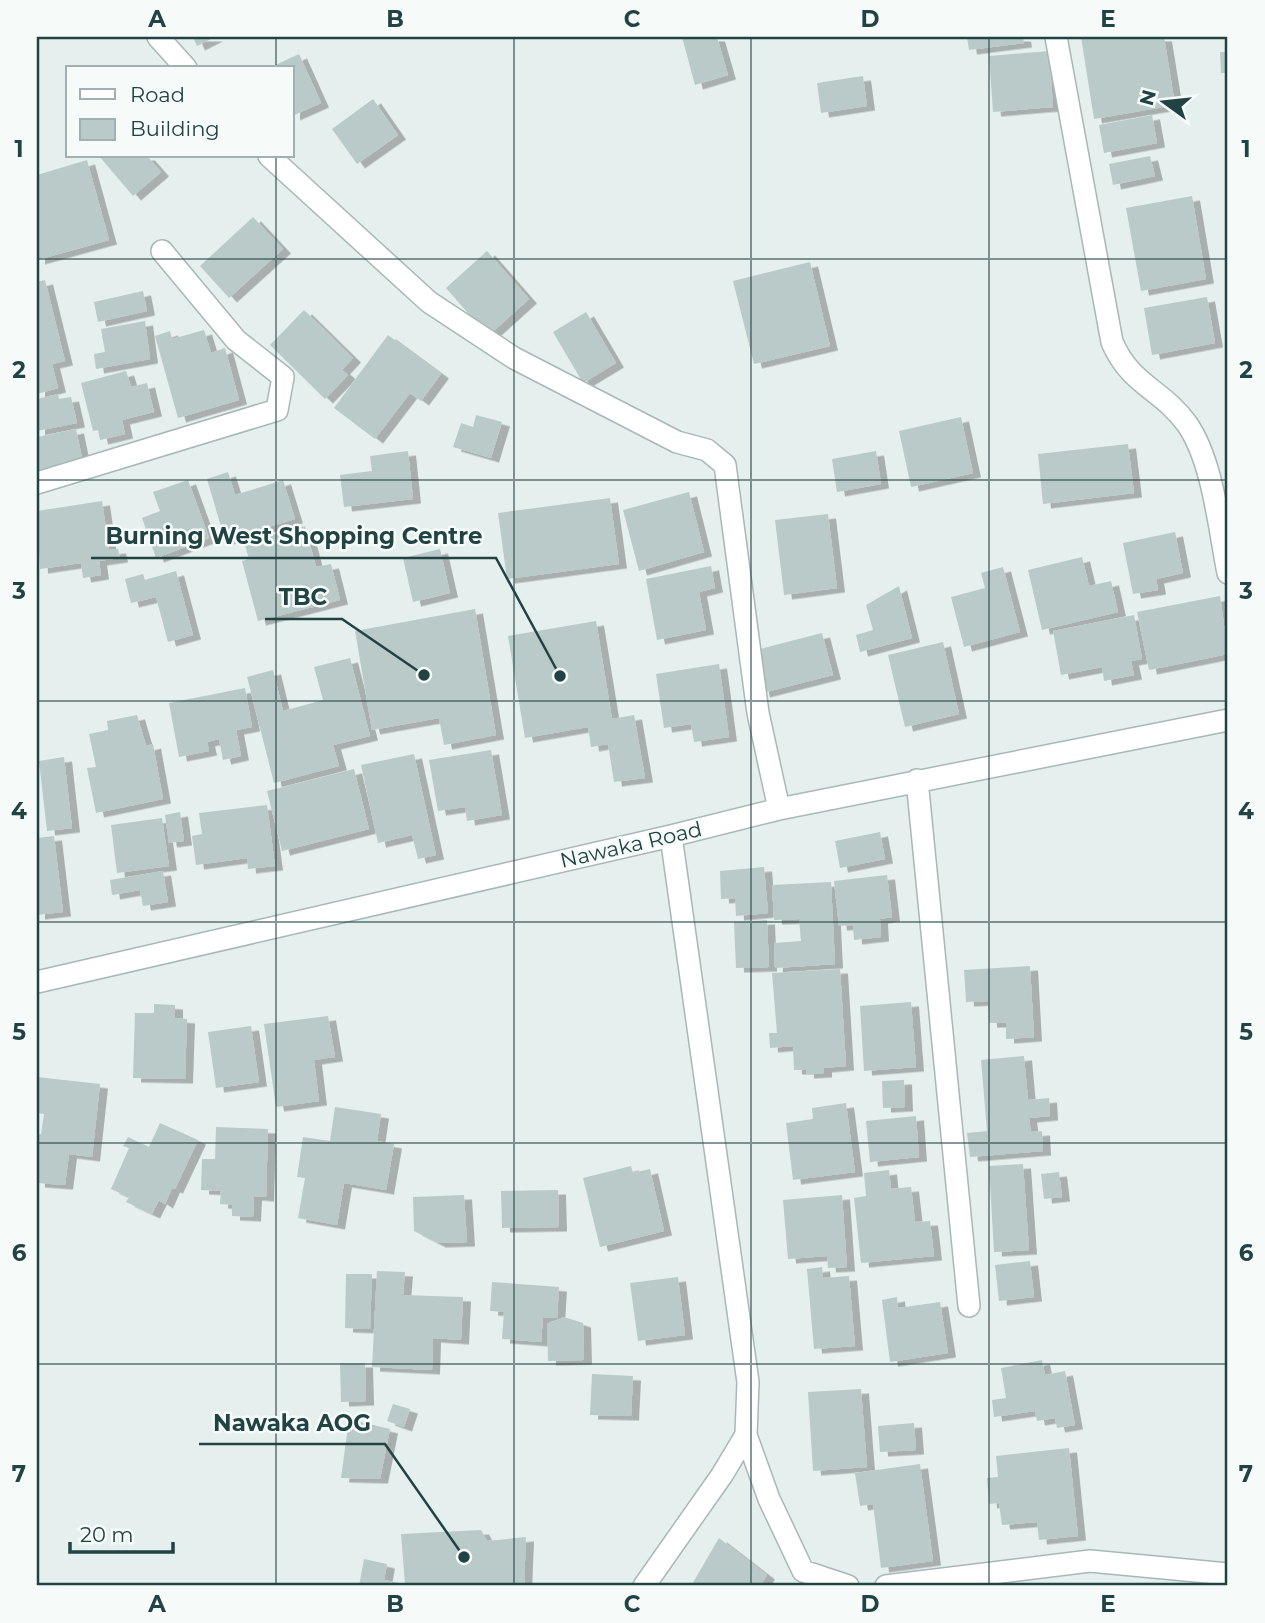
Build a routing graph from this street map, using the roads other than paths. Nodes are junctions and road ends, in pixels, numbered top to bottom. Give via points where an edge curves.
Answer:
1 (158, 37) edge
2 (1056, 37) edge
3 (184, 66) edge
4 (271, 158) edge
5 (162, 251) dead end
6 (37, 483) edge
7 (1228, 573) edge
8 (1228, 720) edge
9 (917, 780) junction
10 (779, 808) junction
11 (671, 836) junction
12 (37, 982) edge
13 (969, 1306) dead end
14 (746, 1435) junction
15 (1228, 1574) edge
16 (801, 1579) edge
17 (644, 1586) edge
18 (848, 1586) edge
19 (886, 1586) edge

1 - 3 street
2 - 7 street via 1112,342 1129,373 1172,406 1199,445
4 - 10 street via 429,302 513,358 677,442 708,450 725,465 758,713
5 - 6 street via 236,340 283,377 277,410
8 - 9 street, Nawaka Road
9 - 10 street, Nawaka Road
9 - 13 street
10 - 11 street, Nawaka Road
11 - 12 street, Nawaka Road
11 - 14 street via 748,1381
14 - 16 street
14 - 17 street
15 - 19 street via 1090,1561
16 - 18 street

